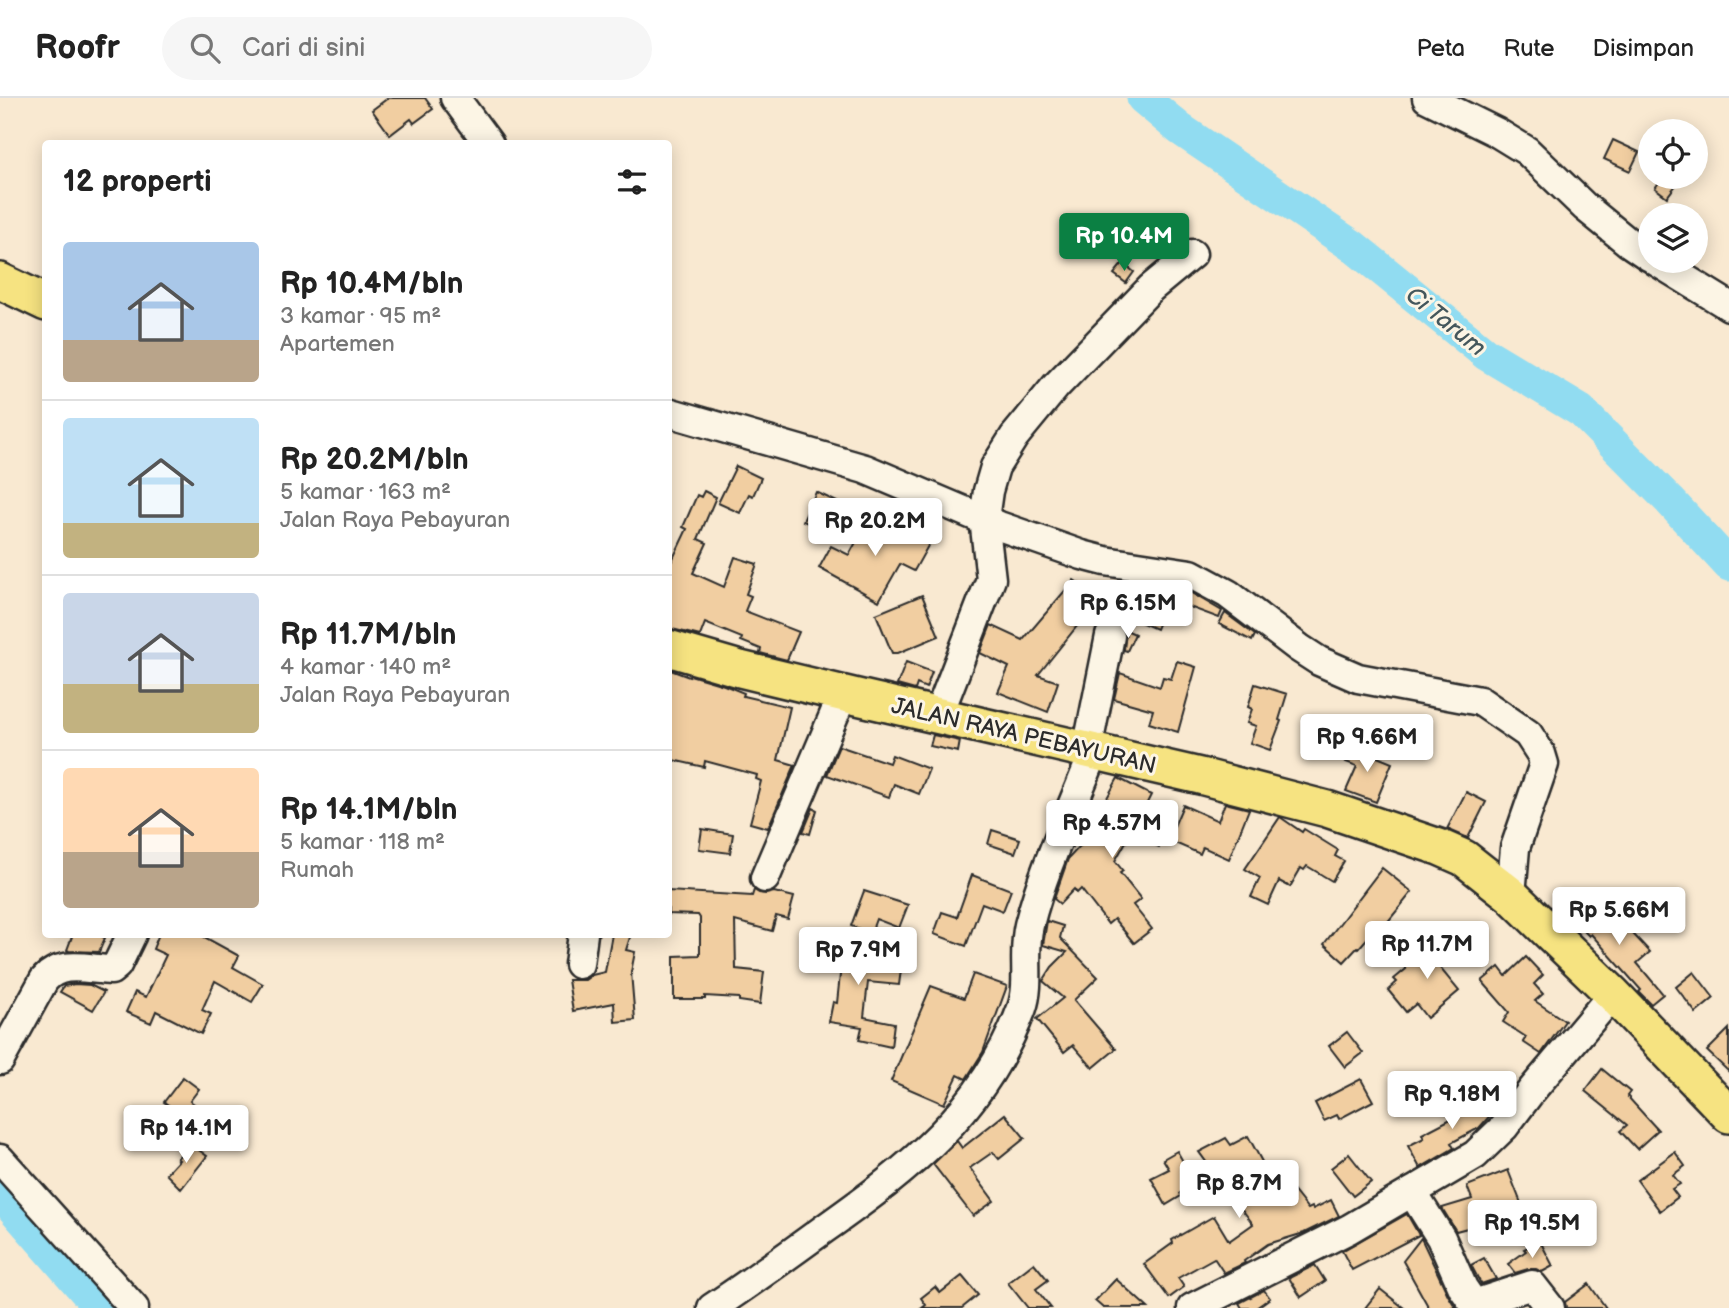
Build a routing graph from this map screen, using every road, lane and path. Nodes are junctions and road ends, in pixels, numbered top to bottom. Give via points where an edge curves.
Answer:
1 (455, 98) edge
2 (1427, 98) edge
3 (486, 140) edge
4 (1638, 249) edge
5 (1192, 254) dead end
6 (1676, 273) edge
7 (0, 281) edge
8 (42, 301) edge
9 (1729, 306) edge
10 (672, 413) edge
11 (992, 522) junction
12 (1110, 636) dead end
13 (672, 649) edge
14 (843, 694) junction
15 (937, 716) junction
16 (1091, 751) junction
17 (765, 878) dead end
18 (1511, 895) junction
19 (130, 938) edge
20 (582, 938) edge
21 (579, 964) dead end
22 (1613, 994) junction
23 (0, 1060) edge
24 (1729, 1115) edge
25 (0, 1159) edge
26 (1412, 1192) junction
27 (1225, 1301) edge
28 (1471, 1306) edge
29 (134, 1308) edge
30 (712, 1308) edge
31 (1192, 1308) edge
32 (1550, 1308) edge

1 - 3 street
2 - 4 street via 1527,151
5 - 11 street via 1112,327 1014,436 995,467 988,491
6 - 9 street
7 - 8 main road
10 - 11 street via 865,469
11 - 15 street via 991,579
11 - 18 street via 1105,561 1191,574 1228,594 1291,643 1329,665 1359,678 1480,701 1508,719 1528,734 1544,764 1515,848
12 - 16 street
13 - 14 main road, JALAN RAYA PEBAYURAN
14 - 15 main road, JALAN RAYA PEBAYURAN
14 - 17 street
15 - 16 main road, JALAN RAYA PEBAYURAN
16 - 18 main road, JALAN RAYA PEBAYURAN via 1327,808 1464,858
16 - 30 street via 1037,897 1025,942 1023,1005 1009,1039 974,1096 937,1141 889,1182
18 - 22 main road, JALAN RAYA PEBAYURAN
19 - 23 street via 111,970 63,967 52,971
20 - 21 street
22 - 24 main road, JALAN RAYA PEBAYURAN
22 - 26 street via 1491,1141 1459,1166
25 - 29 street
26 - 27 street
26 - 28 street via 1441,1238
27 - 31 street
28 - 32 street via 1532,1284

